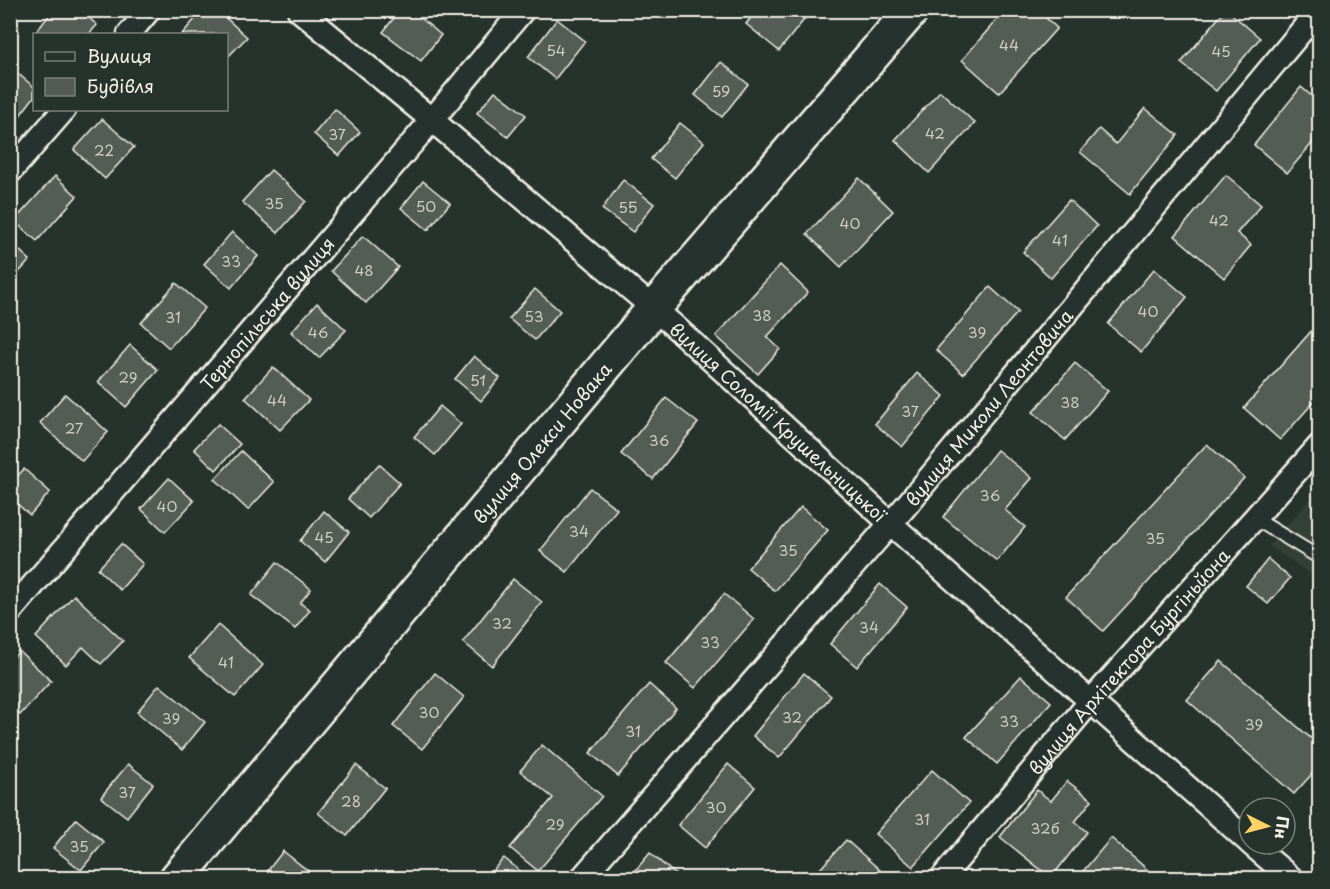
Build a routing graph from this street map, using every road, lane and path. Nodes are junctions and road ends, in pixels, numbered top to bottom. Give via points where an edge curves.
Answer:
1 (149, 10) edge
2 (299, 10) edge
3 (522, 10) edge
4 (912, 10) edge
5 (1319, 10) edge
6 (130, 33) edge
7 (63, 111) edge
8 (432, 120) junction
9 (10, 172) edge
10 (654, 308) junction
11 (1320, 446) edge
12 (1254, 518) junction
13 (890, 523) junction
14 (1320, 558) edge
15 (10, 612) edge
16 (1090, 702) junction
17 (1237, 832) edge
18 (1265, 856) edge
19 (177, 879) edge
20 (582, 879) edge
21 (942, 879) edge
22 (1291, 879) edge

1 - 6 street
2 - 8 street, вулиця Соломії Крушельницької
3 - 8 street, Тернопільська вулиця
4 - 10 main road, вулиця Олекси Новака
5 - 13 street, вулиця Миколи Леонтовича
7 - 9 street
8 - 10 street, вулиця Соломії Крушельницької
8 - 15 street, Тернопільська вулиця
10 - 13 street, вулиця Соломії Крушельницької
10 - 19 main road, вулиця Олекси Новака
11 - 12 street, вулиця Архітектора Бургіньйона
12 - 14 lane
12 - 16 street, вулиця Архітектора Бургіньйона
13 - 16 street, вулиця Соломії Крушельницької
13 - 20 street, вулиця Миколи Леонтовича
16 - 17 street, вулиця Соломії Крушельницької
16 - 21 street, вулиця Архітектора Бургіньйона
18 - 22 street, вулиця Соломії Крушельницької

